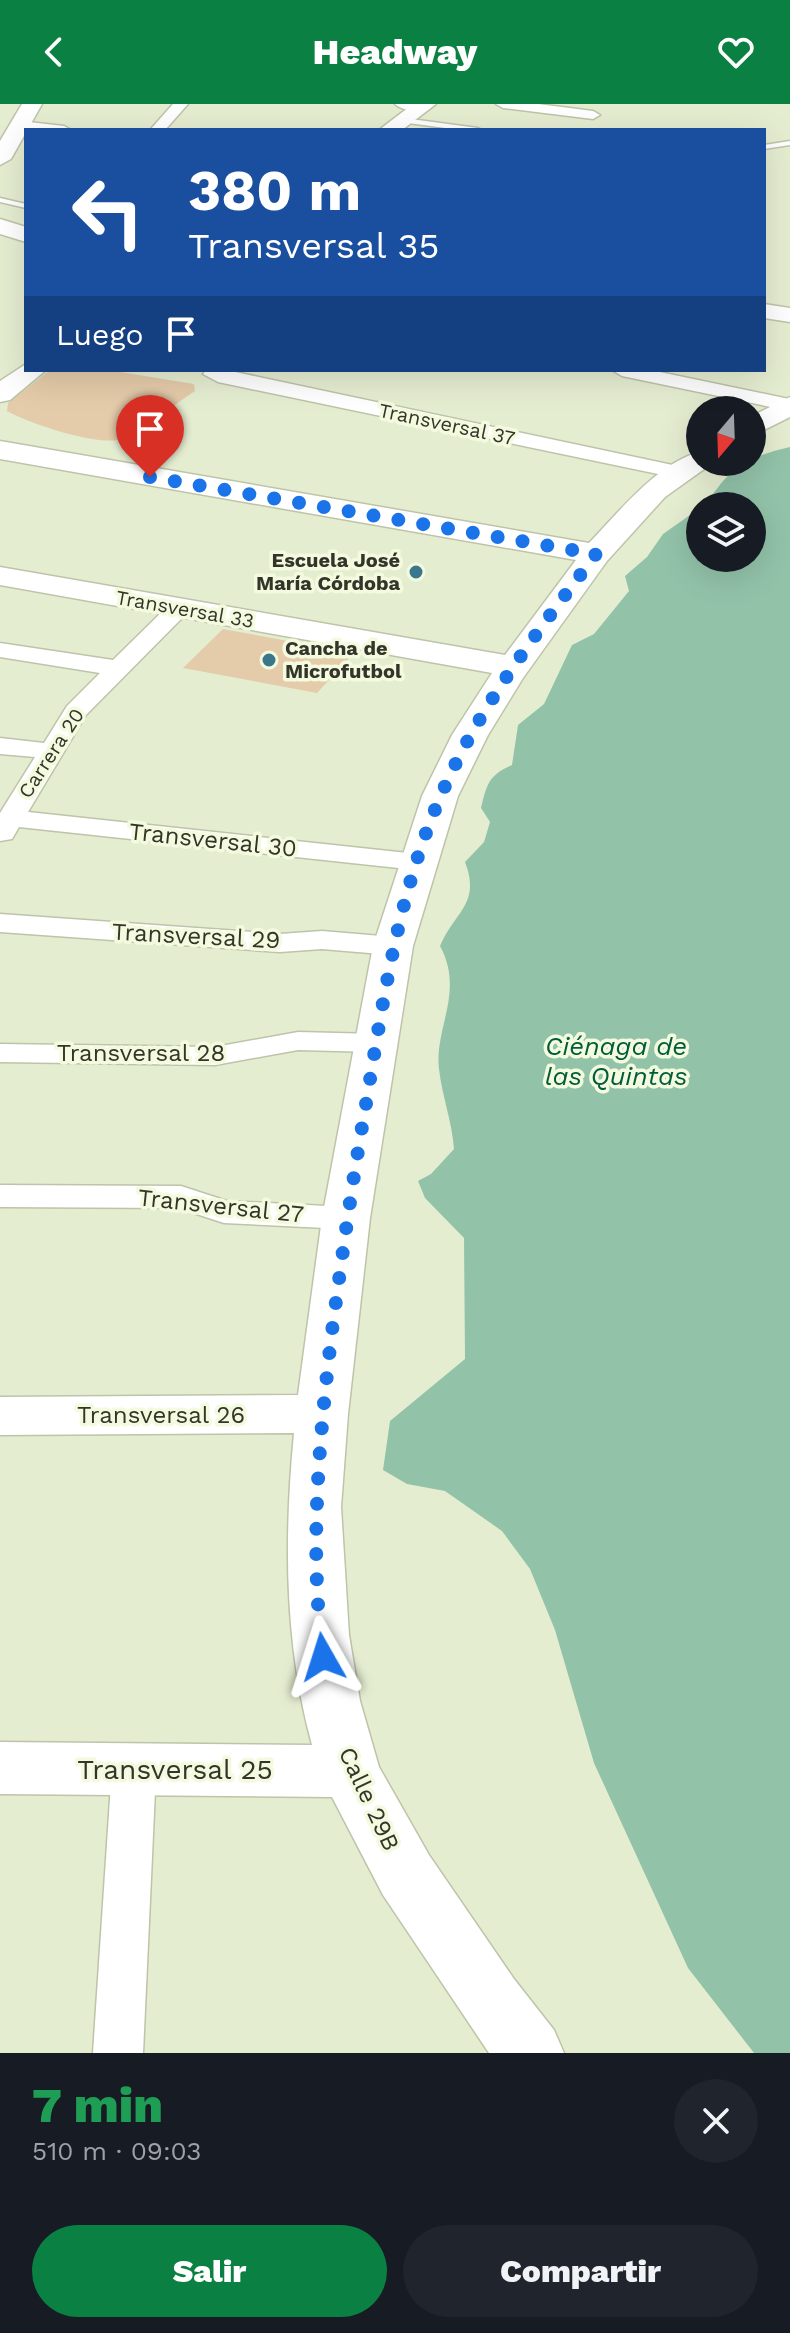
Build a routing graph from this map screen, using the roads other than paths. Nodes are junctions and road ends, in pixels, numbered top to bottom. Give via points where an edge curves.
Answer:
1 (13, 104) edge
2 (32, 104) edge
3 (181, 104) edge
4 (503, 104) edge
5 (605, 104) edge
6 (424, 105) edge
7 (593, 115) junction
8 (398, 118) edge
9 (10, 125) edge
10 (42, 128) edge
11 (159, 128) edge
12 (465, 128) edge
13 (575, 128) edge
14 (790, 143) edge
15 (766, 147) edge
16 (2, 151) edge
17 (0, 200) edge
18 (24, 206) edge
19 (0, 226) edge
20 (0, 233) edge
21 (24, 235) edge
22 (24, 236) edge
23 (766, 290) edge
24 (790, 292) edge
25 (766, 301) edge
26 (790, 305) edge
27 (766, 311) edge
28 (790, 315) edge
29 (30, 372) edge
30 (214, 372) edge
31 (632, 372) edge
32 (0, 394) edge
33 (790, 405) edge
34 (766, 420) edge
35 (790, 431) edge
36 (766, 436) edge
37 (0, 450) edge
38 (686, 466) edge
39 (686, 470) edge
40 (596, 554) junction
41 (0, 576) edge
42 (179, 608) junction
43 (0, 650) edge
44 (513, 667) junction
45 (117, 668) junction
46 (0, 746) edge
47 (49, 751) junction
48 (5, 828) edge
49 (417, 862) junction
50 (0, 923) edge
51 (393, 946) junction
52 (376, 1043) junction
53 (0, 1053) edge
54 (0, 1196) edge
55 (346, 1218) junction
56 (322, 1414) junction
57 (0, 1416) edge
58 (0, 1768) edge
59 (134, 1769) junction
60 (350, 1771) junction
61 (118, 2053) edge
62 (530, 2053) edge

1 - 9 main road
2 - 9 main road
3 - 11 street
4 - 7 street
5 - 7 street
6 - 8 main road
7 - 13 street
8 - 12 lane
9 - 10 street
9 - 16 main road
14 - 15 lane
17 - 18 lane
19 - 21 main road
20 - 22 main road
23 - 24 main road
25 - 26 main road
27 - 28 main road
29 - 32 main road
30 - 38 street, Transversal 37
31 - 33 street
33 - 34 main road
35 - 36 main road
37 - 40 main road
39 - 40 main road, Calle 29B via 632,512
40 - 44 main road, Calle 29B
41 - 42 main road, Transversal 33
42 - 44 main road, Transversal 33
42 - 45 street, Carrera 20
43 - 45 street
44 - 49 main road, Calle 29B via 455,763
45 - 47 street, Carrera 20 via 76,711
46 - 47 street
47 - 48 street, Carrera 20
48 - 49 street, Transversal 30
49 - 51 main road, Calle 29B
50 - 51 street, Transversal 29
51 - 52 main road, Calle 29B
52 - 53 street, Transversal 28 via 298,1041 215,1056
52 - 55 main road, Calle 29B
54 - 55 street, Transversal 27 via 181,1197 224,1212
55 - 56 main road, Calle 29B
56 - 57 main road, Transversal 26
56 - 60 main road, Calle 29B via 314,1507 320,1635 330,1701
58 - 59 main road, Transversal 25
59 - 60 main road, Transversal 25
59 - 61 street
60 - 62 main road, Calle 29B via 406,1875

